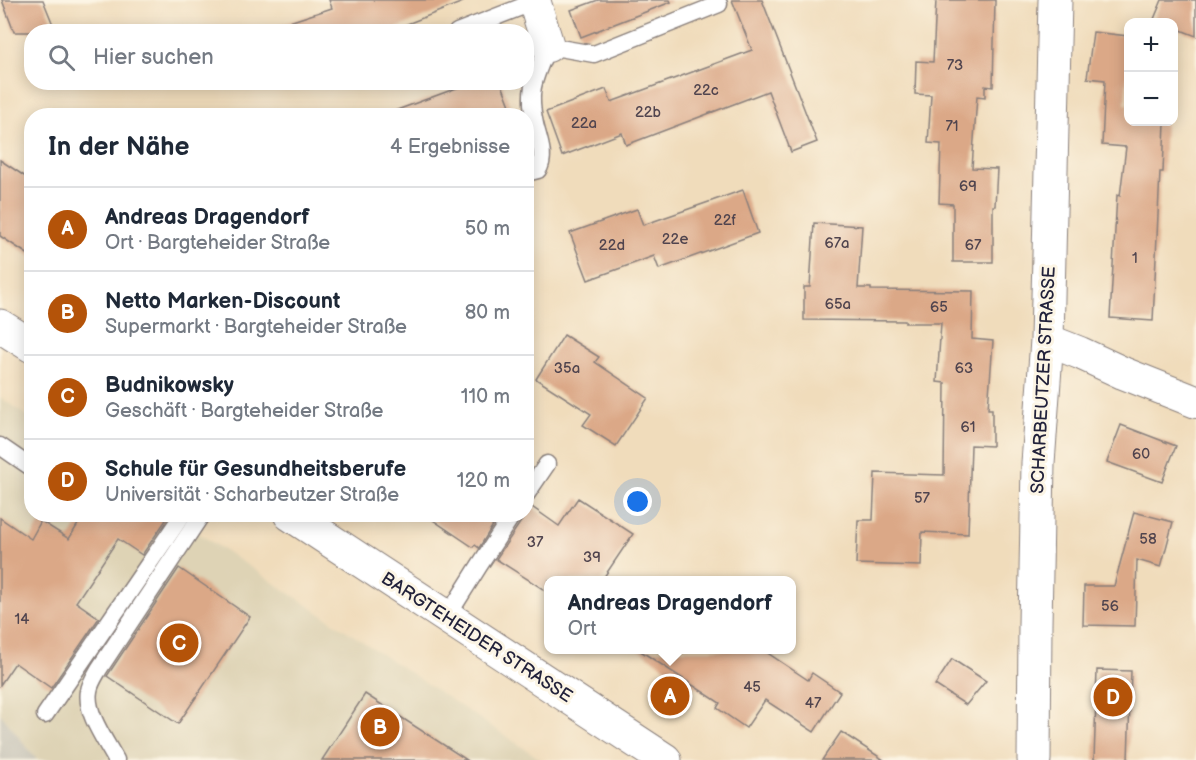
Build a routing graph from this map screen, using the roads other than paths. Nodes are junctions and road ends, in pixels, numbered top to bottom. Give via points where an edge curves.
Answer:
1 (1055, 0) edge
2 (534, 1) edge
3 (719, 4) dead end
4 (477, 24) edge
5 (548, 46) junction
6 (534, 80) edge
7 (532, 90) edge
8 (532, 108) edge
9 (534, 120) edge
10 (534, 171) edge
11 (0, 326) edge
12 (1047, 340) junction
13 (24, 341) edge
14 (1196, 402) edge
15 (0, 446) edge
16 (24, 462) edge
17 (547, 464) dead end
18 (534, 483) edge
19 (178, 522) edge
20 (197, 522) edge
21 (302, 522) edge
22 (508, 522) edge
23 (447, 618) junction
24 (45, 715) dead end
25 (116, 760) edge
26 (665, 760) edge
27 (1034, 760) edge

1 - 12 main road, SCHARBEUTZER STRASSE
2 - 4 lane
2 - 5 street
3 - 5 lane via 594,54
5 - 6 lane
7 - 8 lane
9 - 10 lane via 543,159
11 - 13 main road
12 - 14 street
12 - 27 main road, SCHARBEUTZER STRASSE via 1038,463
15 - 16 lane
17 - 18 lane
19 - 24 lane
20 - 25 lane via 92,682 89,705
21 - 23 main road, BARGTEHEIDER STRASSE
22 - 23 lane
23 - 26 main road, BARGTEHEIDER STRASSE

